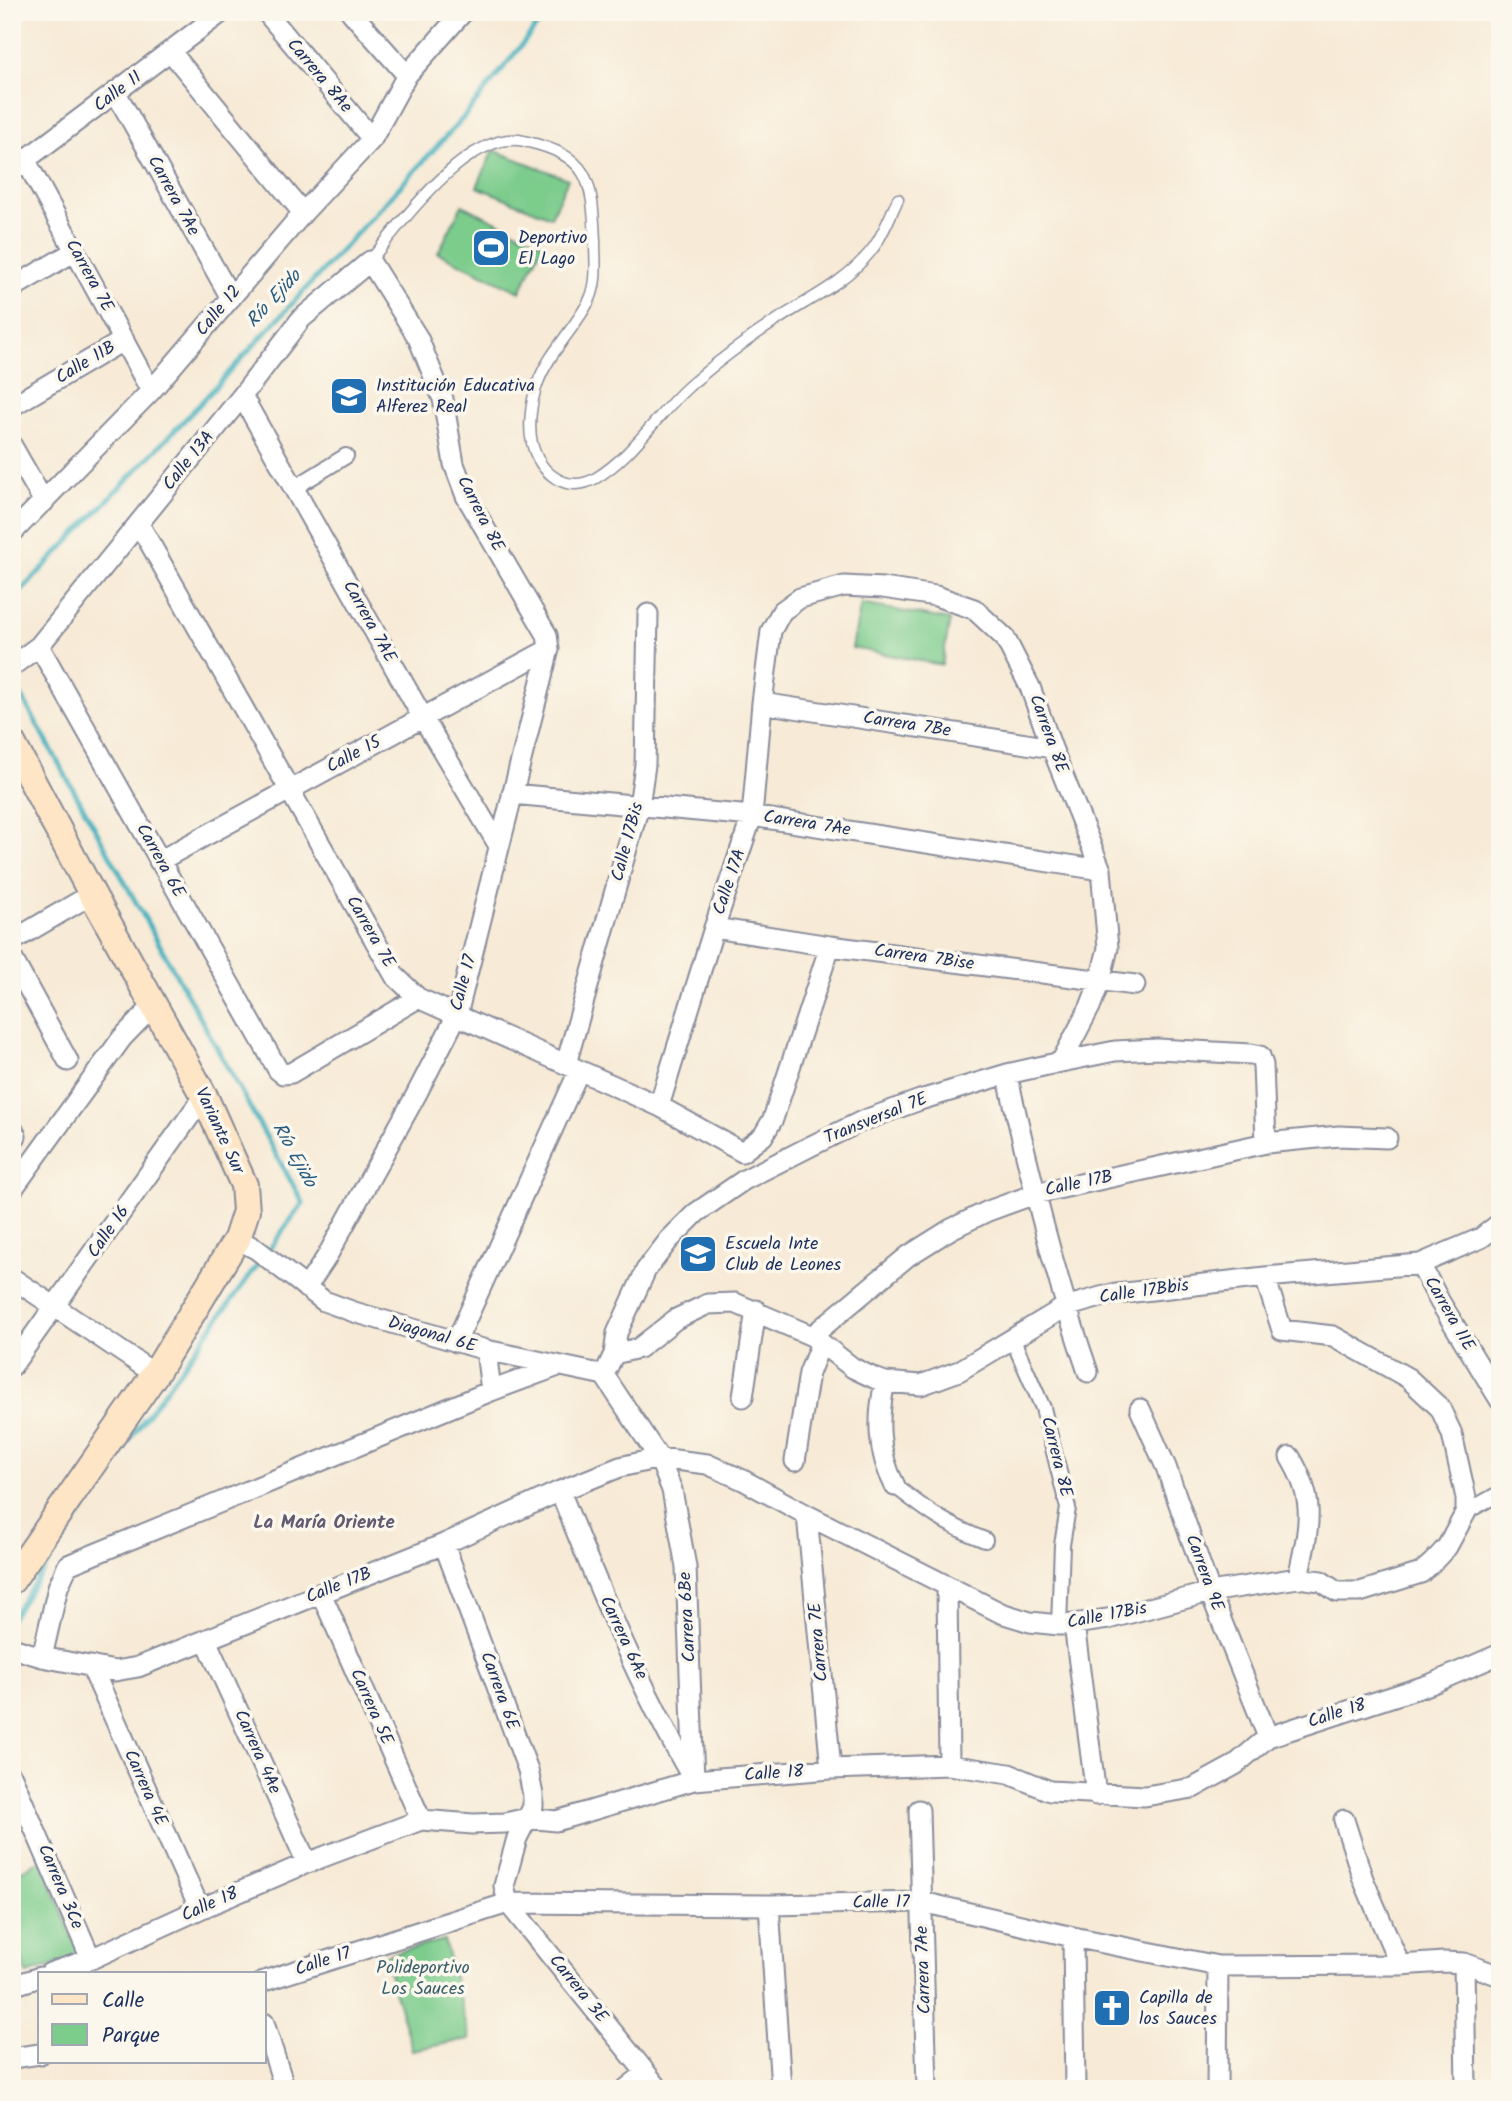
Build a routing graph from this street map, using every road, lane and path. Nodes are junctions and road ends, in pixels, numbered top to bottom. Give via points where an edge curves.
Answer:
1 (222, 12) edge
2 (267, 12) edge
3 (351, 12) edge
4 (463, 12) edge
5 (171, 52) junction
6 (407, 75) junction
7 (116, 93) junction
8 (372, 139) junction
9 (19, 165) edge
10 (898, 199) dead end
11 (303, 213) junction
12 (75, 251) junction
13 (370, 261) junction
14 (12, 288) edge
15 (231, 298) junction
16 (124, 340) junction
17 (151, 391) junction
18 (242, 396) junction
19 (12, 406) edge
20 (12, 446) edge
21 (346, 456) dead end
22 (294, 488) junction
23 (44, 502) junction
24 (139, 524) junction
25 (12, 533) edge
26 (782, 611) joint
27 (648, 614) dead end
28 (39, 646) junction
29 (549, 649) junction
30 (15, 664) edge
31 (762, 703) junction
32 (424, 718) junction
33 (12, 743) edge
34 (1052, 748) junction
35 (288, 790) junction
36 (512, 794) junction
37 (639, 806) junction
38 (752, 816) junction
39 (499, 846) junction
40 (159, 861) junction
41 (1101, 870) junction
42 (92, 894) junction
43 (714, 928) junction
44 (12, 941) edge
45 (830, 946) junction
46 (12, 958) edge
47 (1100, 981) junction
48 (1135, 985) dead end
49 (418, 998) junction
50 (154, 1005) junction
51 (457, 1015) junction
52 (68, 1061) dead end
53 (1061, 1062) junction
54 (573, 1068) junction
55 (1007, 1074) junction
56 (204, 1096) junction
57 (659, 1106) junction
58 (1387, 1138) dead end
59 (1266, 1143) junction
60 (742, 1152) junction
61 (744, 1180) junction
62 (12, 1190) edge
63 (1035, 1194) junction
64 (1500, 1223) edge
65 (247, 1244) junction
66 (1420, 1264) junction
67 (1265, 1277) junction
68 (12, 1278) edge
69 (306, 1288) junction
70 (1065, 1307) junction
71 (56, 1308) junction
72 (756, 1310) junction
73 (1012, 1338) junction
74 (817, 1340) junction
75 (456, 1342) junction
76 (486, 1350) junction
77 (614, 1354) junction
78 (12, 1366) edge
79 (558, 1366) junction
80 (1088, 1372) dead end
81 (155, 1374) junction
82 (604, 1375) junction
83 (886, 1382) junction
84 (491, 1391) junction
85 (743, 1397) dead end
86 (1500, 1400) edge
87 (1140, 1409) dead end
88 (1290, 1457) dead end
89 (659, 1458) junction
90 (794, 1461) dead end
91 (895, 1486) joint
92 (560, 1492) junction
93 (1500, 1493) edge
94 (1466, 1512) junction
95 (807, 1515) junction
96 (985, 1540) dead end
97 (444, 1544) junction
98 (1298, 1578) junction
99 (12, 1580) edge
100 (947, 1586) junction
101 (1210, 1592) junction
102 (321, 1593) junction
103 (1066, 1624) junction
104 (206, 1640) junction
105 (13, 1650) edge
106 (1500, 1654) edge
107 (42, 1657) junction
108 (91, 1666) junction
109 (1268, 1737) junction
110 (948, 1765) junction
111 (831, 1769) junction
112 (12, 1777) edge
113 (694, 1780) junction
114 (1096, 1795) junction
115 (919, 1810) dead end
116 (528, 1818) junction
117 (421, 1820) junction
118 (1344, 1820) dead end
119 (307, 1863) junction
120 (506, 1895) junction
121 (922, 1902) junction
122 (769, 1905) junction
123 (200, 1909) junction
124 (1073, 1937) junction
125 (91, 1959) junction
126 (1464, 1963) junction
127 (1400, 1965) junction
128 (1218, 1966) junction
129 (53, 1972) edge
130 (1500, 1976) edge
131 (38, 1978) edge
132 (266, 1980) edge
133 (12, 1986) edge
134 (266, 2028) edge
135 (38, 2054) edge
136 (12, 2058) edge
137 (646, 2073) junction
138 (285, 2089) edge
139 (626, 2089) edge
140 (659, 2089) edge
141 (781, 2089) edge
142 (927, 2089) edge
143 (1075, 2089) edge
144 (1217, 2089) edge
145 (1466, 2089) edge

1 - 5 street, Calle 11
2 - 8 street, Carrera 8Ae
3 - 6 street
4 - 6 street, Calle 12
5 - 7 street, Calle 11
5 - 11 street
6 - 8 street, Calle 12
7 - 9 street, Calle 11
7 - 15 street, Carrera 7Ae
8 - 11 street, Calle 12
9 - 12 street, Carrera 7E
10 - 13 lane via 872,250 857,265 718,362 675,397 616,462 579,485 569,485 540,462 530,428 537,386 592,295 596,274 589,180 575,162 549,146 518,139 492,144 452,168
11 - 15 street, Calle 12
12 - 14 street
12 - 16 street, Carrera 7E
13 - 18 street, Calle 13A via 301,319
13 - 29 street, Carrera 8E via 418,338 443,399 454,464 466,496 547,635
15 - 17 street, Calle 12
16 - 17 street, Carrera 7E
16 - 19 street, Calle 11B
17 - 23 street, Calle 12
18 - 22 street, Carrera 7AE
18 - 24 street, Calle 13A
20 - 23 street
21 - 22 street
22 - 32 street, Carrera 7AE
23 - 25 street, Calle 12
24 - 28 street, Calle 13A
24 - 35 street, Carrera 7E
26 - 31 street, Calle 17A via 771,631
26 - 34 street, Carrera 8E via 800,598 844,586 936,596 974,609 1005,638 1030,687
27 - 37 street, Calle 17Bis via 645,765
28 - 30 street, Calle 13A
28 - 40 street, Carrera 6E
29 - 32 street, Calle 15
29 - 36 street, Calle 17
31 - 34 street, Carrera 7Be
31 - 38 street, Calle 17A
32 - 35 street, Calle 15
32 - 39 street, Carrera 7AE
33 - 42 main road, Variante Sur
34 - 41 street, Carrera 8E
35 - 40 street, Calle 15
35 - 49 street, Carrera 7E via 395,976
36 - 37 street, Carrera 7Ae
36 - 39 street, Calle 17
37 - 38 street, Carrera 7Ae
37 - 54 street, Calle 17Bis
38 - 41 street, Carrera 7Ae
38 - 43 street, Calle 17A
39 - 51 street, Calle 17
40 - 49 street, Carrera 6E via 283,1074
41 - 47 street, Carrera 8E via 1108,948
42 - 44 street
42 - 50 main road, Variante Sur
43 - 45 street, Carrera 7Bise
43 - 57 street, Calle 17A
45 - 47 street, Carrera 7Bise
45 - 60 street via 773,1119 763,1136
46 - 52 street
47 - 48 street, Carrera 7Bise
47 - 53 street, Carrera 8E
49 - 51 street, Carrera 7E
50 - 56 main road, Variante Sur
50 - 62 street via 122,1038
51 - 54 street, Carrera 7E
51 - 69 street, Calle 17
53 - 55 street, Transversal 7E
53 - 59 street, Transversal 7E via 1115,1051 1158,1049 1260,1056
54 - 57 street, Carrera 7E
54 - 75 street, Calle 17Bis
55 - 61 street, Transversal 7E via 862,1121
55 - 63 street
56 - 65 main road, Variante Sur via 244,1185
56 - 71 street, Calle 16
57 - 60 street, Carrera 7E
58 - 59 street, Calle 17B via 1339,1136
59 - 63 street, Calle 17B
60 - 61 street
61 - 77 street, Transversal 7E via 696,1213 646,1270 617,1333
63 - 70 street
63 - 74 street, Calle 17B via 951,1228 919,1249
64 - 66 street, Calle 17Bbis via 1481,1238
65 - 69 street, Diagonal 6E
65 - 81 main road, Variante Sur
66 - 67 street, Calle 17Bbis
66 - 86 street, Carrera 11E
67 - 70 street, Calle 17Bbis via 1108,1295
67 - 94 street via 1282,1330 1333,1336 1408,1378 1440,1408 1452,1434
68 - 71 street
69 - 75 street, Diagonal 6E via 324,1301 354,1312
70 - 73 street, Calle 17Bbis
70 - 80 street
71 - 78 street, Calle 16
71 - 81 street
72 - 74 street, Calle 17Bbis
72 - 77 street, Calle 17Bbis via 735,1303 708,1304 639,1348
72 - 85 street
73 - 83 street, Calle 17Bbis via 959,1371 921,1385
73 - 103 street, Carrera 8E via 1043,1408 1068,1508 1062,1545
74 - 83 street, Calle 17Bbis via 853,1368
74 - 90 street
75 - 76 street, Diagonal 6E
76 - 79 street, Diagonal 6E
76 - 84 street
77 - 82 street, Transversal 7E
79 - 82 street, Diagonal 6E
79 - 84 street
81 - 99 main road, Variante Sur
82 - 89 street, Carrera 6Be
83 - 91 street via 879,1433
84 - 107 street via 68,1565 58,1587
87 - 101 street, Carrera 9E
88 - 98 street via 1309,1504
89 - 92 street, Calle 17B via 620,1467
89 - 95 street, Calle 17Bis via 707,1464
89 - 113 street, Carrera 6Be via 672,1490 686,1567
91 - 96 street via 951,1527
92 - 97 street, Calle 17B
92 - 113 street, Carrera 6Ae via 600,1590
93 - 94 street
94 - 98 street, Calle 17Bis via 1447,1547 1421,1573 1360,1592 1338,1592 1321,1581
95 - 100 street, Calle 17Bis
95 - 111 street, Carrera 7E
97 - 102 street, Calle 17B
97 - 116 street, Carrera 6E via 527,1770 533,1795
98 - 101 street, Calle 17Bis
100 - 103 street, Calle 17Bis via 1001,1613 1030,1622
100 - 110 street
101 - 103 street, Calle 17Bis via 1108,1619
101 - 109 street, Carrera 9E
102 - 104 street, Calle 17B
102 - 117 street, Carrera 5E
103 - 114 street, Carrera 8E
104 - 108 street, Calle 17B via 138,1667 115,1671
104 - 119 street, Carrera 4Ae
105 - 107 street, Calle 17B
106 - 109 street, Calle 18 via 1431,1684
107 - 108 street, Calle 17B
108 - 123 street, Carrera 4E
109 - 114 street, Calle 18 via 1235,1765 1193,1788 1144,1796
110 - 111 street, Calle 18
110 - 114 street, Calle 18 via 1009,1774 1050,1791
111 - 113 street, Calle 18
112 - 125 street, Carrera 3Ce
113 - 116 street, Calle 18 via 556,1821
115 - 121 street, Carrera 7Ae
116 - 117 street, Calle 18 via 473,1824
116 - 120 street, Carrera 6E via 517,1838
117 - 119 street, Calle 18
118 - 127 street via 1363,1879
119 - 123 street, Calle 18
120 - 122 street, Calle 17
120 - 132 street, Calle 17
120 - 137 street, Carrera 3E
121 - 122 street, Calle 17
121 - 124 street, Calle 17
121 - 142 street, Carrera 7Ae
122 - 141 street
123 - 125 street, Calle 18
124 - 128 street, Calle 17
124 - 143 street
125 - 129 street, Calle 18
126 - 127 street, Calle 17
126 - 130 street, Calle 17
126 - 145 street
127 - 128 street, Calle 17
128 - 144 street
131 - 133 street
134 - 138 street
135 - 136 street
137 - 139 street
137 - 140 street, Carrera 3E

